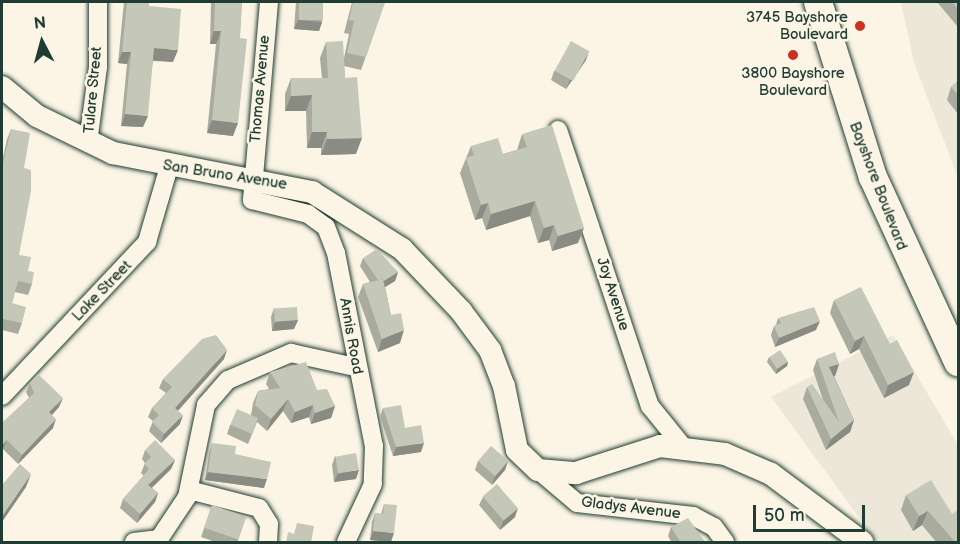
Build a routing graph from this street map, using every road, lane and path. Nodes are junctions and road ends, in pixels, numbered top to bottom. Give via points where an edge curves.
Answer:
1 (98, 2) edge
2 (268, 2) edge
3 (818, 2) edge
4 (2, 90) edge
5 (558, 130) dead end
6 (88, 143) junction
7 (169, 167) junction
8 (252, 177) junction
9 (958, 362) edge
10 (355, 367) junction
11 (2, 396) edge
12 (684, 448) junction
13 (538, 470) junction
14 (189, 490) junction
15 (159, 541) edge
16 (134, 543) edge
17 (268, 543) edge
18 (346, 543) edge
19 (725, 543) edge
20 (862, 543) edge

1 - 6 street, Tulare Street via 98,67
2 - 8 street, Thomas Avenue
3 - 9 main road, Bayshore Boulevard via 873,177
4 - 6 street, San Bruno Avenue via 37,116
5 - 12 street, Joy Avenue via 650,406
6 - 7 street, San Bruno Avenue
7 - 8 street, San Bruno Avenue
7 - 11 street, Lake Street via 147,242
8 - 10 street, Annis Road via 252,200 308,214 326,228 336,253
8 - 13 street, San Bruno Avenue via 312,192 421,266 490,350 504,386 517,450
10 - 14 street via 291,353 228,380 206,405
10 - 18 street, Annis Road via 374,459 365,510
12 - 13 street via 647,448 562,476
12 - 20 street via 724,454 771,474
13 - 19 street, Gladys Avenue via 577,503 693,516 714,527
14 - 15 street via 178,517
14 - 17 street via 259,508 270,524
15 - 16 street

